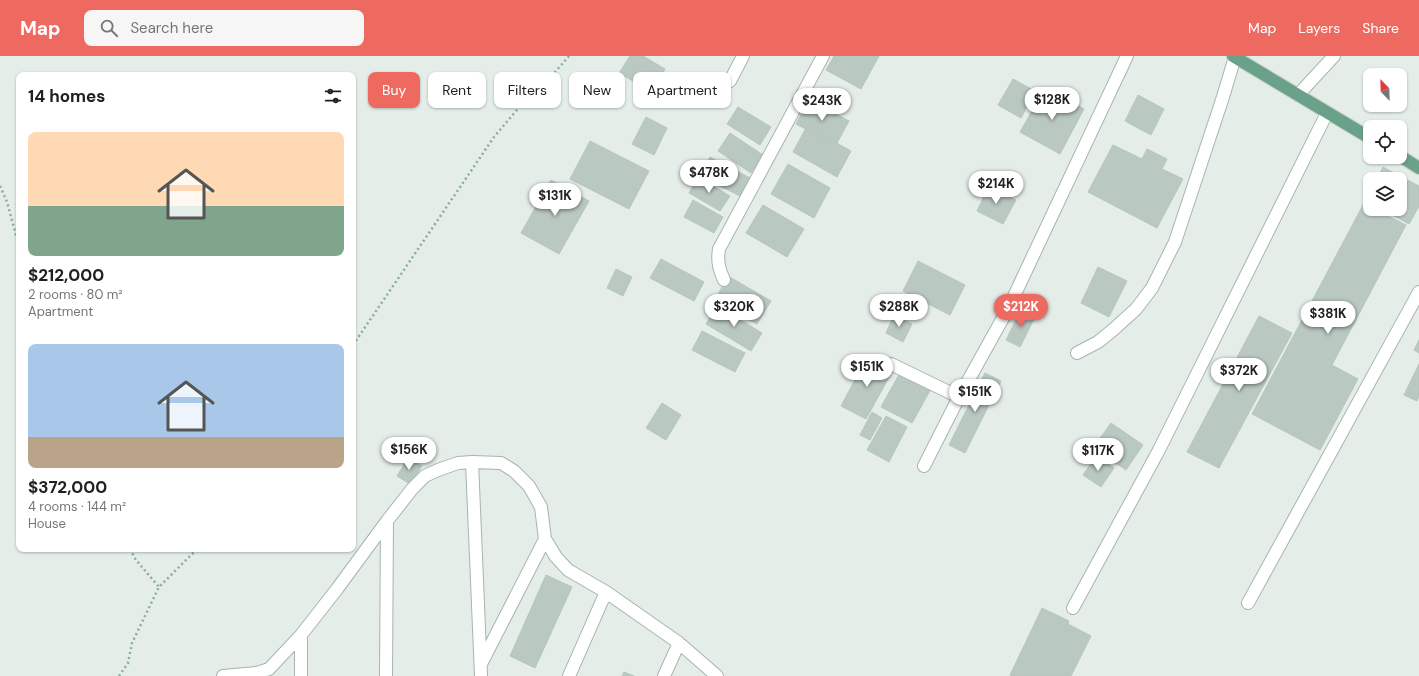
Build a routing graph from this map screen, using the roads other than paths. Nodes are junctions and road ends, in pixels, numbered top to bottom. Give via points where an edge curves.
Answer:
1 (743, 56) edge
2 (823, 56) edge
3 (1127, 56) edge
4 (1234, 56) edge
5 (1334, 56) edge
6 (731, 79) edge
7 (1298, 95) junction
8 (1327, 113) junction
9 (1363, 134) edge
10 (1407, 160) edge
11 (1419, 168) edge
12 (724, 280) dead end
13 (1419, 292) edge
14 (1077, 353) dead end
15 (891, 364) dead end
16 (959, 397) junction
17 (472, 462) junction
18 (924, 466) dead end
19 (387, 521) junction
20 (545, 539) junction
21 (606, 592) junction
22 (1248, 603) dead end
23 (1073, 608) dead end
24 (301, 635) junction
25 (679, 644) junction
26 (481, 671) edge
27 (223, 676) edge
28 (301, 676) edge
29 (386, 676) edge
30 (569, 676) edge
31 (664, 676) edge
32 (717, 676) edge

1 - 6 street
2 - 12 street via 719,249 718,259
3 - 16 street via 1008,309
4 - 7 main road
4 - 14 street via 1175,242 1152,288 1136,309 1098,342
5 - 7 street
7 - 8 main road
8 - 9 main road
8 - 23 street via 1159,450
10 - 11 main road
13 - 22 street
15 - 16 street
16 - 18 street
17 - 19 street via 458,463 424,476
17 - 20 street via 500,463 514,471 529,486 541,507
17 - 26 street
19 - 24 street
19 - 29 street
20 - 21 street via 568,570
20 - 26 street
21 - 25 street
21 - 30 street
24 - 27 street via 268,669
24 - 28 street
25 - 31 street
25 - 32 street

